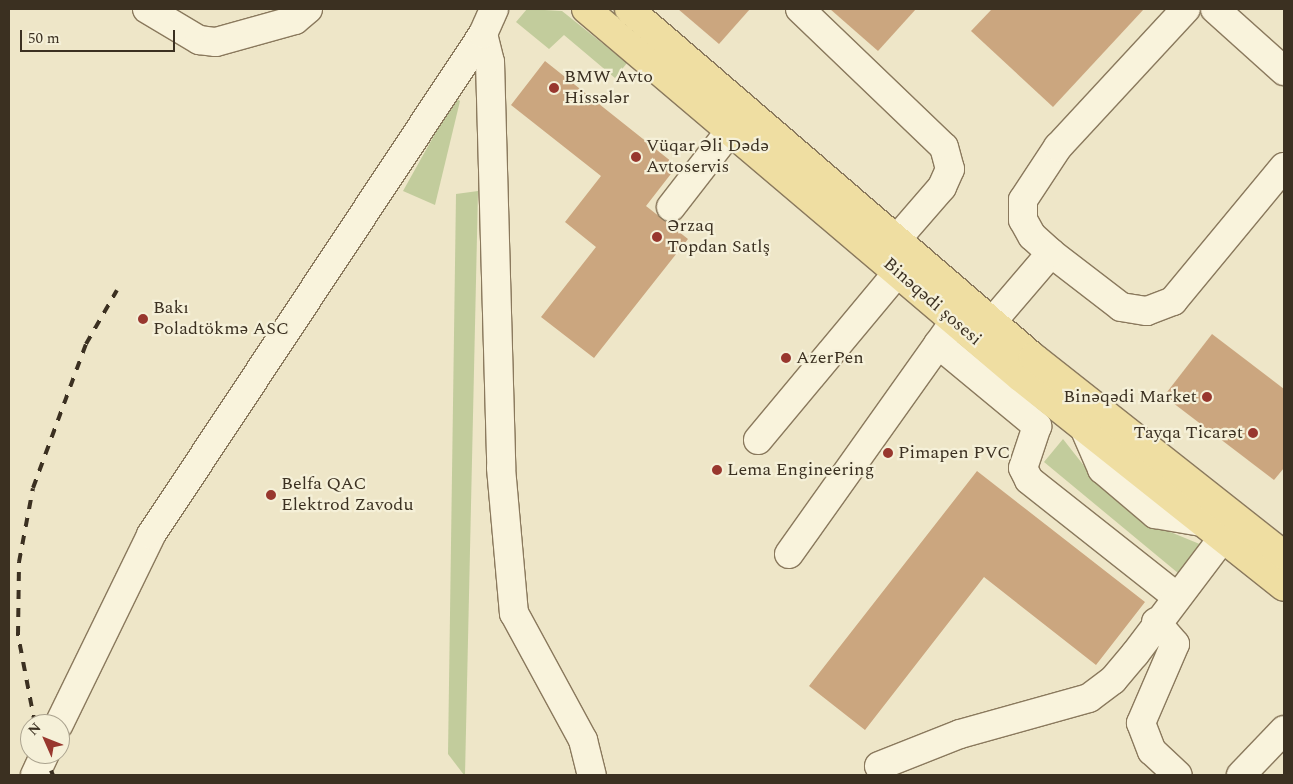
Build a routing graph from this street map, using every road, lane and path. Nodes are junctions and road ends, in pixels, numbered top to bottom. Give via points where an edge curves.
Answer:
1 (148, 9) edge
2 (308, 9) edge
3 (494, 9) edge
4 (506, 9) edge
5 (586, 9) edge
6 (629, 9) edge
7 (800, 9) edge
8 (1186, 9) edge
9 (1215, 9) edge
10 (483, 34) junction
11 (1284, 70) edge
12 (730, 131) junction
13 (1284, 168) edge
14 (670, 207) dead end
15 (897, 239) junction
16 (1050, 253) junction
17 (898, 272) junction
18 (954, 322) junction
19 (992, 322) junction
20 (938, 344) junction
21 (758, 440) dead end
22 (1222, 539) junction
23 (789, 554) dead end
24 (1284, 555) edge
25 (1284, 587) edge
26 (1176, 596) junction
27 (1156, 622) junction
28 (63, 714) edge
29 (1284, 730) edge
30 (879, 766) dead end
31 (592, 775) edge
32 (1178, 775) edge
33 (1241, 775) edge

1 - 2 street via 199,40 216,42 295,20
3 - 10 street
4 - 10 street
5 - 12 main road, Binəqədi şosesi
6 - 15 main road, Binəqədi şosesi
7 - 15 street via 944,146 950,169 942,187
8 - 16 street via 1058,147 1023,200 1023,220 1032,236
9 - 11 street
10 - 28 street via 151,535
10 - 31 street via 490,62 501,468 514,613 580,734
12 - 14 street
12 - 17 main road, Binəqədi şosesi
13 - 16 street via 1173,301 1147,311 1120,307
15 - 19 main road, Binəqədi şosesi
16 - 19 street
17 - 18 main road, Binəqədi şosesi
17 - 21 street
18 - 20 street
18 - 22 main road, Binəqədi şosesi
19 - 24 main road, Binəqədi şosesi
20 - 23 street
20 - 26 street via 1037,426 1023,468 1029,480
22 - 25 main road, Binəqədi şosesi
22 - 26 street
26 - 27 street
27 - 30 street via 1113,680 1089,698 960,734
27 - 32 street via 1175,644 1142,723 1152,751
29 - 33 street

